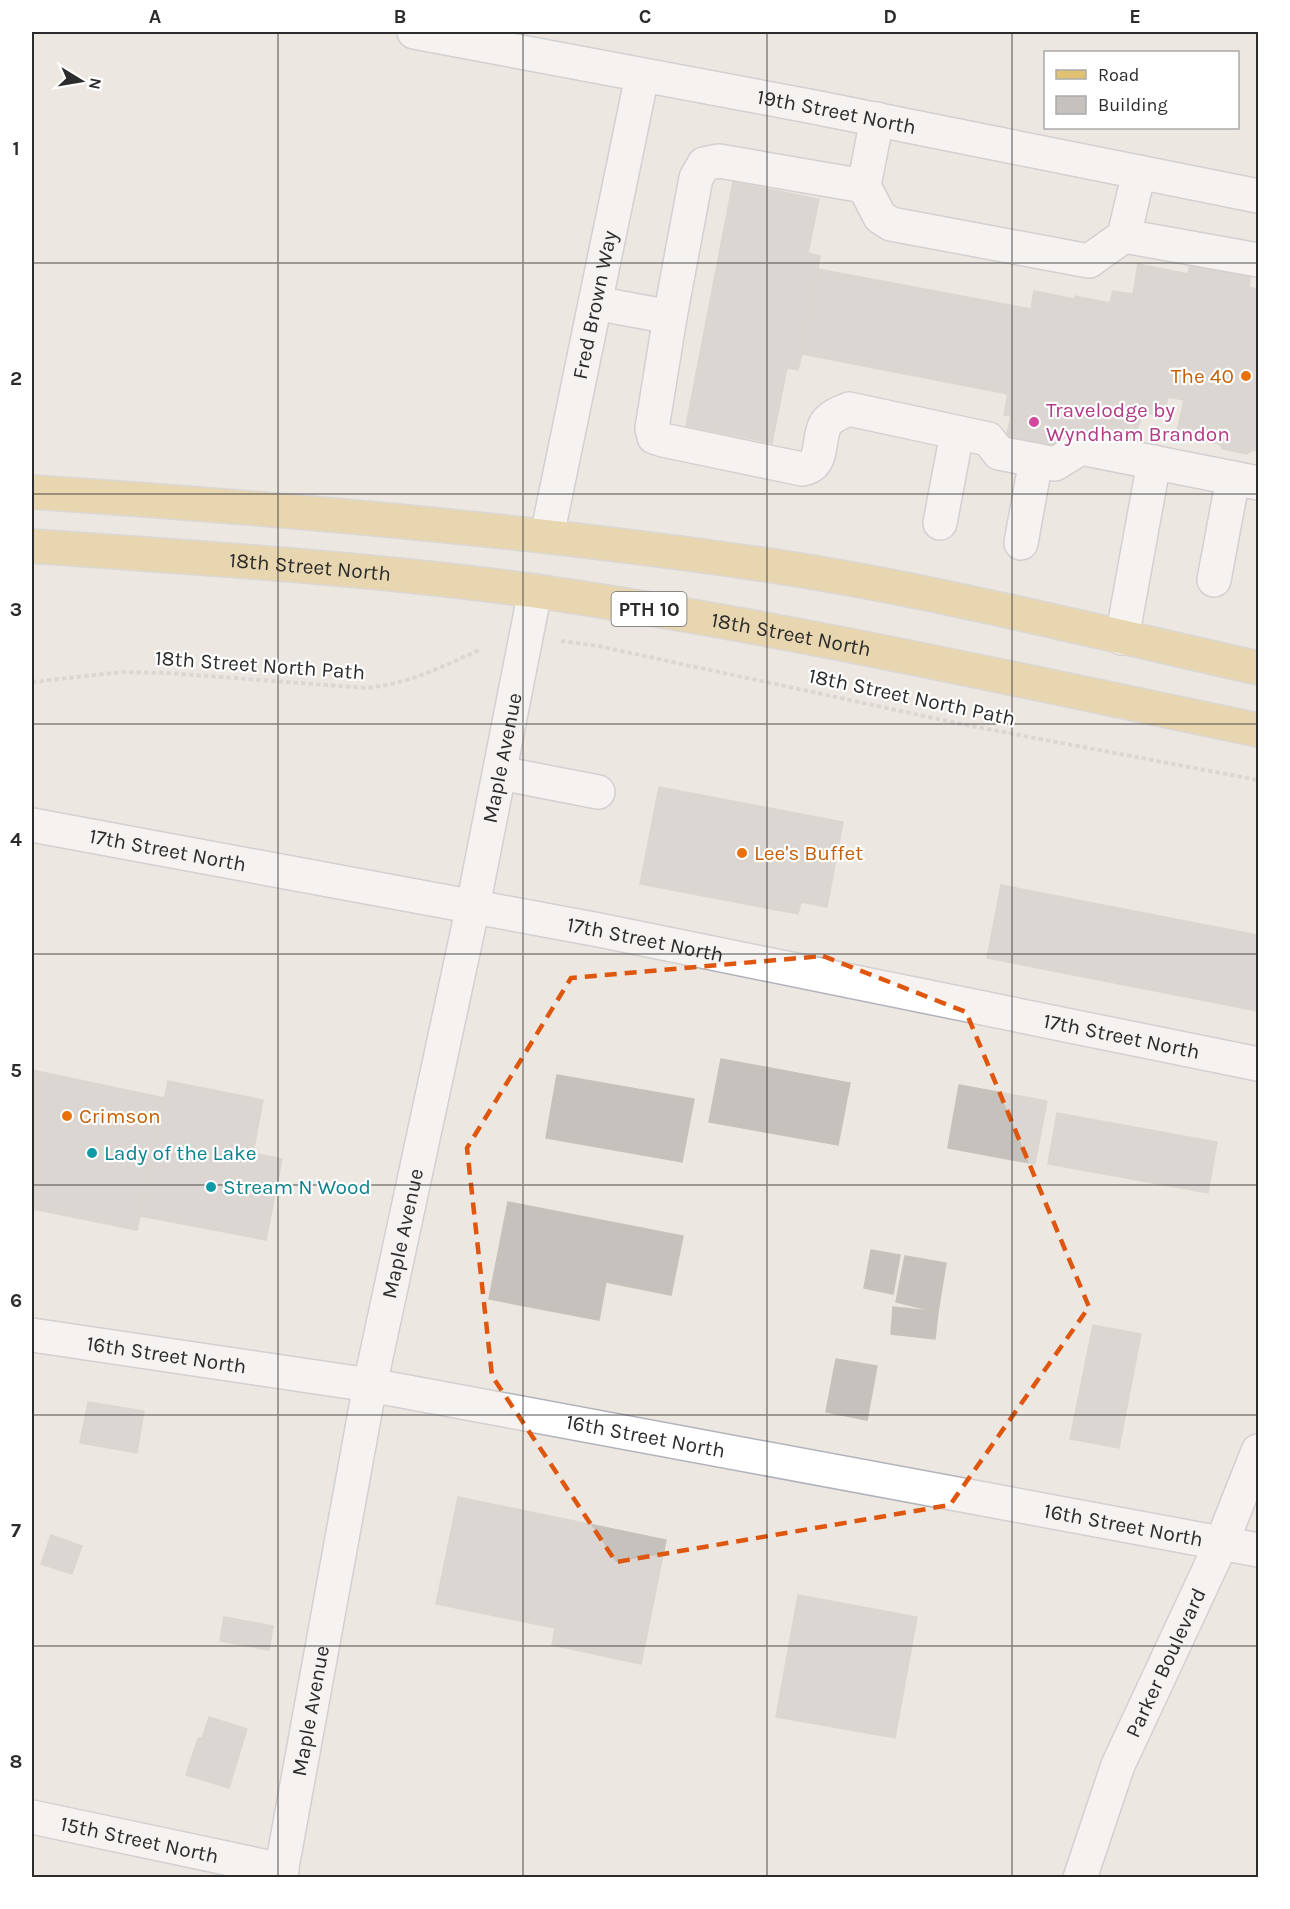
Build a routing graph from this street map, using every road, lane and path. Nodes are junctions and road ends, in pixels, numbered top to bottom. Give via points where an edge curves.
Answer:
1 (414, 32) edge
2 (642, 76) junction
3 (877, 119) junction
4 (1139, 172) junction
5 (864, 186) junction
6 (1258, 196) edge
7 (1124, 236) junction
8 (1258, 260) edge
9 (595, 303) junction
10 (670, 317) junction
11 (957, 433) junction
12 (1036, 460) junction
13 (1154, 462) junction
14 (1246, 481) edge
15 (32, 492) edge
16 (940, 523) dead end
17 (547, 536) junction
18 (1021, 543) dead end
19 (32, 546) edge
20 (1214, 580) dead end
21 (534, 591) junction
22 (1122, 638) junction
23 (561, 640) dead end
24 (479, 650) dead end
25 (1258, 668) edge
26 (32, 682) edge
27 (1258, 730) edge
28 (500, 773) junction
29 (1258, 780) edge
30 (598, 792) dead end
31 (32, 825) edge
32 (473, 906) junction
33 (1258, 1064) edge
34 (32, 1335) edge
35 (370, 1385) junction
36 (1258, 1451) edge
37 (1221, 1542) junction
38 (1258, 1550) edge
39 (32, 1817) edge
40 (281, 1874) edge
41 (1080, 1878) edge

1 - 2 street, 19th Street North
2 - 3 street, 19th Street North
2 - 9 street, Fred Brown Way
3 - 4 street, 19th Street North
3 - 5 street
4 - 6 street, 19th Street North
4 - 7 street
5 - 7 street via 880,217 910,229 1089,261
5 - 10 street via 719,161 704,164 696,178
7 - 8 street
9 - 10 street
9 - 17 street, Fred Brown Way
10 - 11 street via 652,428 654,437 802,469 817,461 825,425 833,416 849,410
11 - 12 street via 988,439 999,453
11 - 16 street
12 - 13 street via 1055,464 1081,448
12 - 18 street
13 - 14 street
13 - 22 street
14 - 20 street
15 - 17 main road via 342,515
17 - 22 main road via 828,575
19 - 21 main road, 18th Street North / PTH 10 via 403,575
21 - 27 main road, 18th Street North / PTH 10 via 857,647
21 - 28 street, Maple Avenue
22 - 25 main road
23 - 29 path, 18th Street North Path via 966,725
24 - 26 path, 18th Street North Path via 417,678 366,688 134,672
28 - 30 street
28 - 32 street, Maple Avenue
31 - 32 street, 17th Street North
32 - 33 street, 17th Street North
32 - 35 street, Maple Avenue
34 - 35 street, 16th Street North
35 - 37 street, 16th Street North
35 - 40 street, Maple Avenue
36 - 37 street, Parker Boulevard
37 - 38 street, 16th Street North
37 - 41 street, Parker Boulevard via 1118,1765
39 - 40 street, 15th Street North

